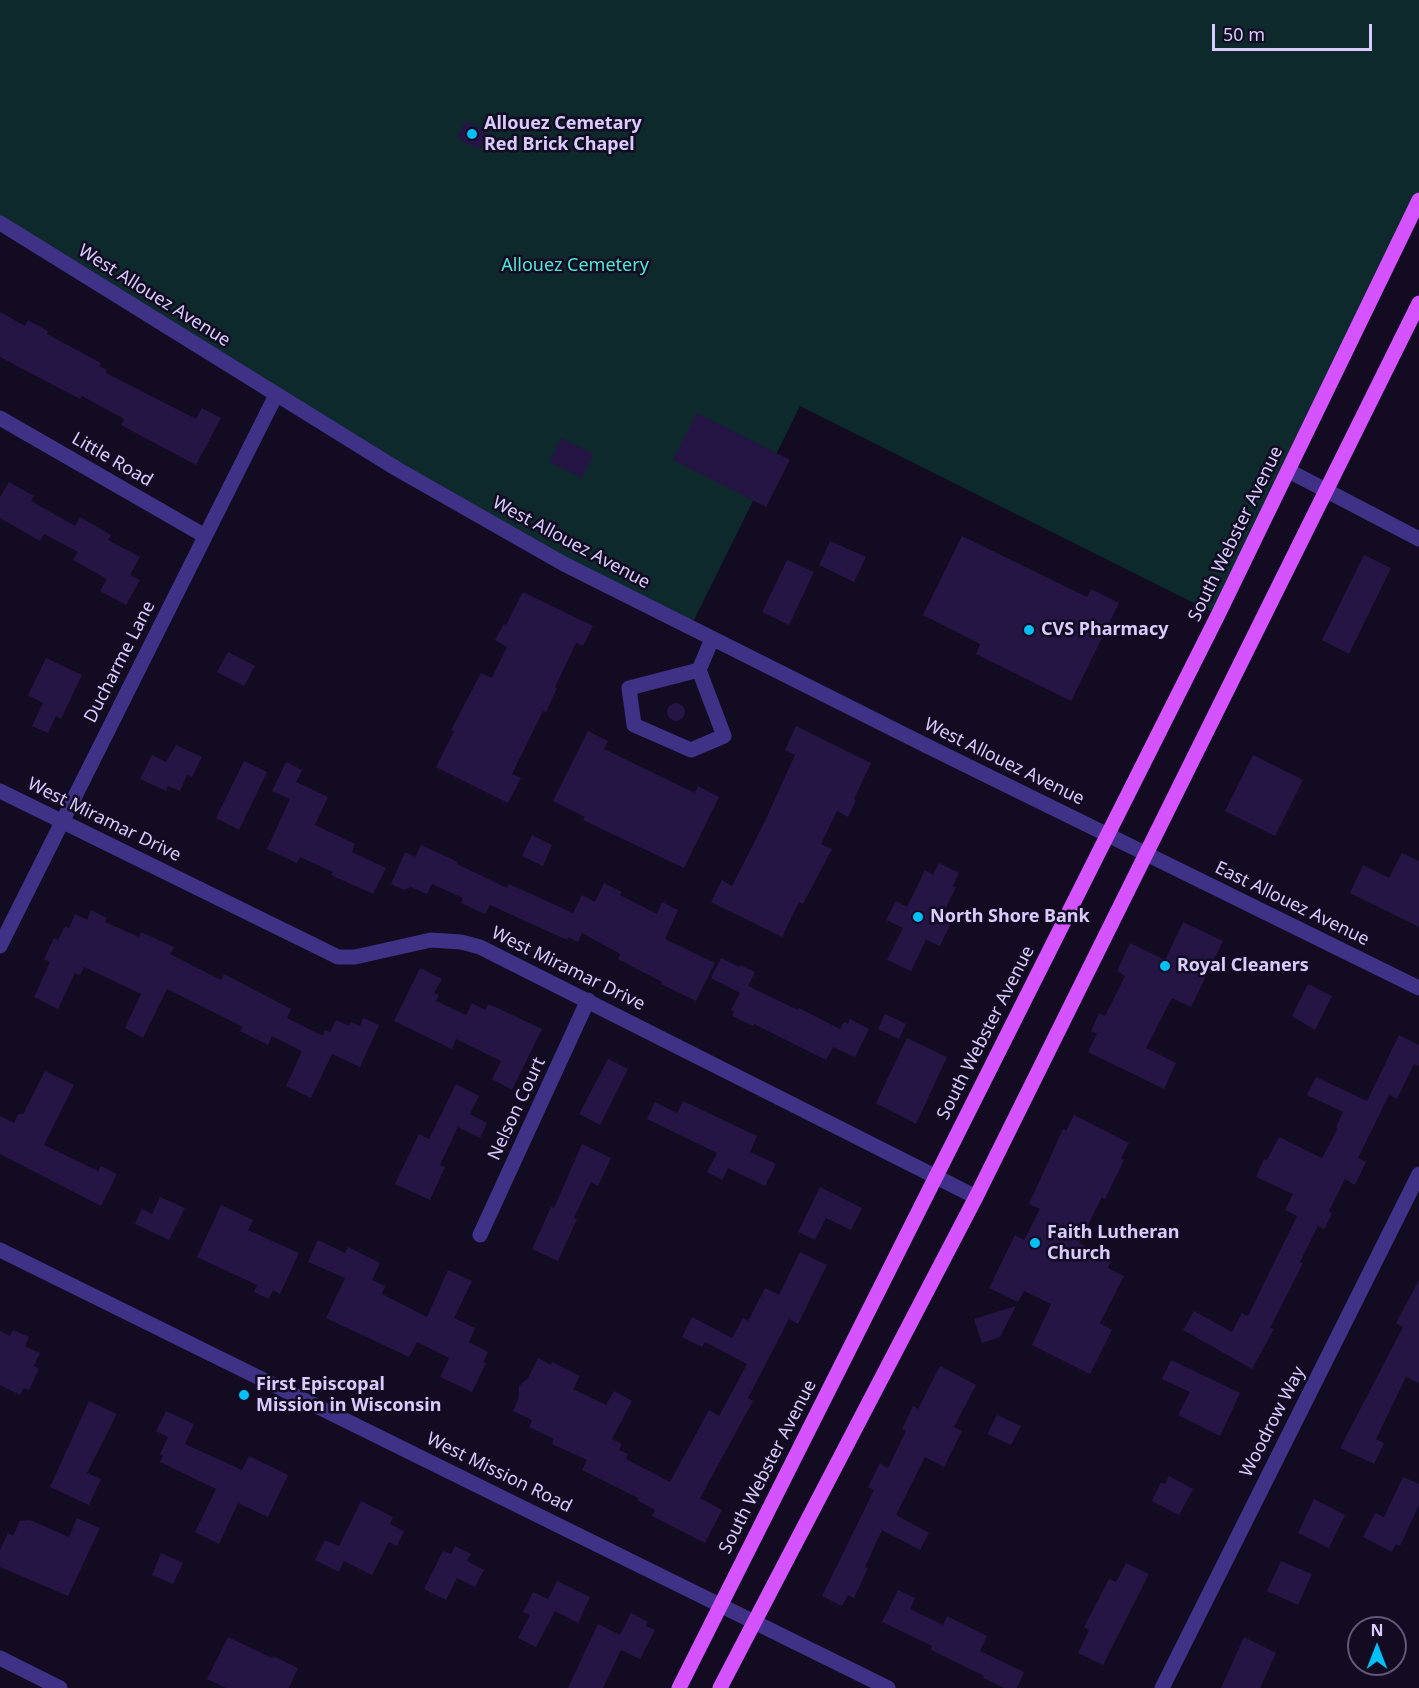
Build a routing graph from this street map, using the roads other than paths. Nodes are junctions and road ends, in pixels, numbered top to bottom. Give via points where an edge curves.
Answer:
1 (1419, 200) edge
2 (0, 223) edge
3 (1419, 303) edge
4 (276, 395) junction
5 (0, 418) edge
6 (1289, 471) junction
7 (1325, 490) junction
8 (205, 536) junction
9 (1419, 539) edge
10 (712, 639) junction
11 (699, 670) junction
12 (0, 791) edge
13 (62, 822) junction
14 (1107, 835) junction
15 (1146, 855) junction
16 (0, 946) edge
17 (1419, 988) edge
18 (588, 1000) junction
19 (1419, 1174) edge
20 (936, 1177) junction
21 (976, 1197) junction
22 (480, 1235) dead end
23 (0, 1250) edge
24 (720, 1605) junction
25 (753, 1622) junction
26 (0, 1658) edge
27 (60, 1688) edge
28 (679, 1688) edge
29 (720, 1688) edge
30 (888, 1688) edge
31 (1162, 1688) edge

1 - 6 main road, South Webster Avenue
2 - 4 street, West Allouez Avenue
3 - 7 main road
4 - 8 street, Ducharme Lane
4 - 10 street, West Allouez Avenue via 564,564
5 - 8 street, Little Road
6 - 7 street
6 - 14 main road, South Webster Avenue
7 - 9 street
7 - 15 main road
8 - 13 street, Ducharme Lane
10 - 11 street
10 - 14 street, West Allouez Avenue
11 - 11 street via 629,688 634,724 691,750 724,736
12 - 13 street, West Miramar Drive
13 - 16 street, Ducharme Lane
13 - 18 street, West Miramar Drive via 338,957 355,957 431,940 461,942 480,947
14 - 15 street, West Allouez Avenue
14 - 20 main road, South Webster Avenue
15 - 17 street, East Allouez Avenue
15 - 21 main road
18 - 20 street, West Miramar Drive
18 - 22 street, Nelson Court
19 - 31 street, Woodrow Way
20 - 21 street, West Miramar Drive
20 - 24 main road, South Webster Avenue
21 - 25 main road
23 - 24 street, West Mission Road
24 - 25 street, West Mission Road
24 - 28 main road, South Webster Avenue
25 - 29 main road
25 - 30 street, West Mission Road
26 - 27 street

